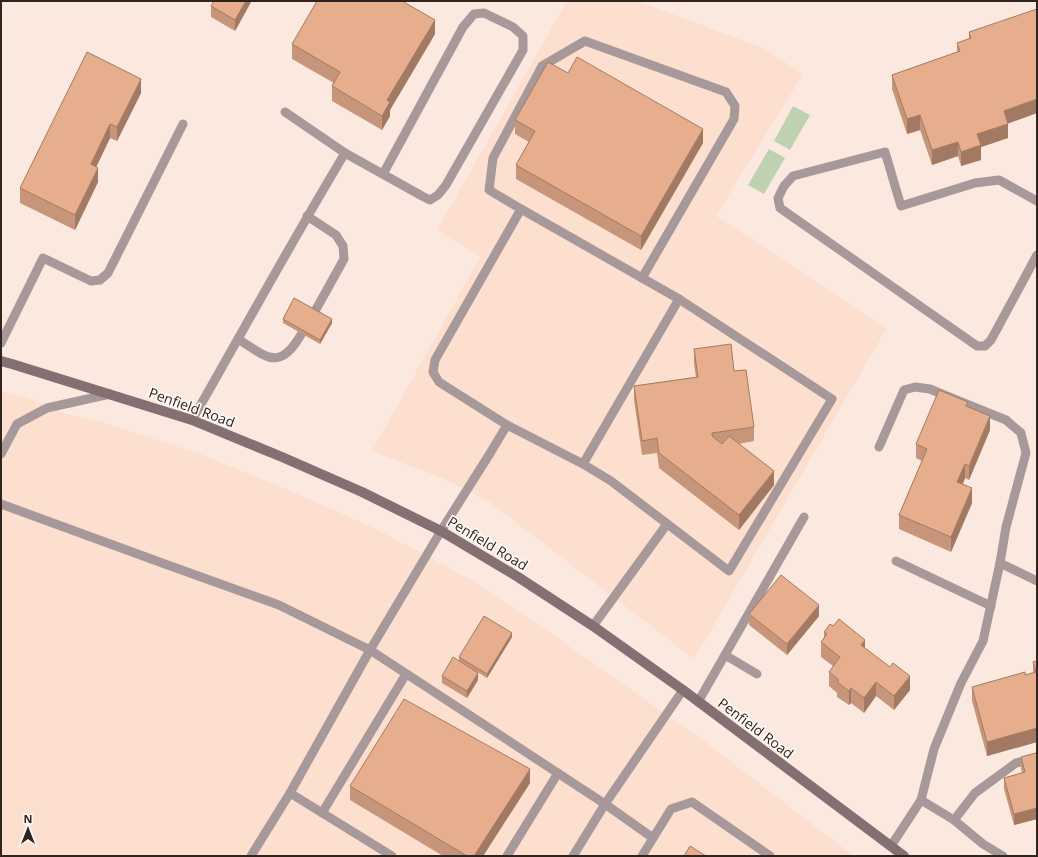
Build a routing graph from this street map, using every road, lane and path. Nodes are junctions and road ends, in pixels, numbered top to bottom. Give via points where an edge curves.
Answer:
1 (285, 112) dead end
2 (183, 124) dead end
3 (345, 153) junction
4 (384, 174) junction
5 (1037, 201) edge
6 (521, 209) junction
7 (307, 216) junction
8 (1037, 255) edge
9 (642, 278) junction
10 (679, 299) junction
11 (314, 313) edge
12 (302, 333) edge
13 (238, 339) junction
14 (1, 343) edge
15 (1, 361) edge
16 (110, 394) junction
17 (192, 420) junction
18 (507, 425) junction
19 (879, 447) dead end
20 (1, 454) edge
21 (582, 464) junction
22 (1, 504) edge
23 (804, 517) dead end
24 (667, 524) junction
25 (441, 531) junction
26 (896, 561) dead end
27 (1000, 563) junction
28 (1037, 581) edge
29 (991, 606) junction
30 (593, 626) junction
31 (370, 650) junction
32 (725, 655) junction
33 (406, 674) junction
34 (757, 674) dead end
35 (683, 690) junction
36 (698, 702) junction
37 (1037, 758) edge
38 (558, 773) junction
39 (290, 793) junction
40 (921, 800) junction
41 (605, 804) junction
42 (322, 813) junction
43 (954, 820) junction
44 (653, 838) junction
45 (891, 846) junction
46 (251, 856) edge
47 (392, 856) edge
48 (506, 856) edge
49 (573, 856) edge
50 (642, 856) edge
51 (770, 856) edge
52 (904, 856) edge
53 (1003, 856) edge

1 - 3 lane
2 - 14 lane via 108,272 100,280 90,281 43,258
3 - 4 lane
3 - 7 lane
4 - 4 lane via 430,200 438,195 523,50 524,36 484,13 474,14 463,27
5 - 8 lane via 999,180 975,183 901,206 886,152 792,176 778,198 780,208 977,346 985,346 991,340
6 - 9 lane
6 - 9 lane via 489,190 493,158 542,66 585,41 726,92 735,106 734,119
6 - 18 lane via 435,360 433,372 439,382
7 - 11 lane via 336,235 343,246 344,259
7 - 13 lane
9 - 10 lane
10 - 21 lane
10 - 24 lane via 832,399 729,571
12 - 13 lane via 285,355 273,359
13 - 17 lane
15 - 16 main road, Penfield Road
16 - 17 main road, Penfield Road
16 - 20 lane via 47,408 16,424
17 - 25 main road, Penfield Road via 362,492
18 - 21 lane
18 - 25 lane
19 - 27 lane via 904,390 915,387 930,388 1006,420 1021,433 1026,453 1006,527
21 - 24 lane via 611,481
22 - 31 lane via 279,605
23 - 32 lane
24 - 30 lane
25 - 30 main road, Penfield Road
25 - 31 lane
26 - 29 lane
27 - 28 lane
27 - 29 lane
29 - 40 lane via 983,641 961,684 934,749
30 - 35 main road, Penfield Road
31 - 33 lane
31 - 39 lane
32 - 34 lane
32 - 36 lane
33 - 38 lane
33 - 42 lane
35 - 36 main road, Penfield Road
35 - 41 lane
36 - 45 main road, Penfield Road
37 - 43 lane via 1016,763 975,793
38 - 41 lane
38 - 48 lane
39 - 42 lane
39 - 46 lane
40 - 43 lane
40 - 45 lane
41 - 44 lane
41 - 49 lane
42 - 47 lane
43 - 53 lane via 983,844
44 - 50 lane
44 - 51 lane via 671,809 692,802
45 - 52 main road, Penfield Road

